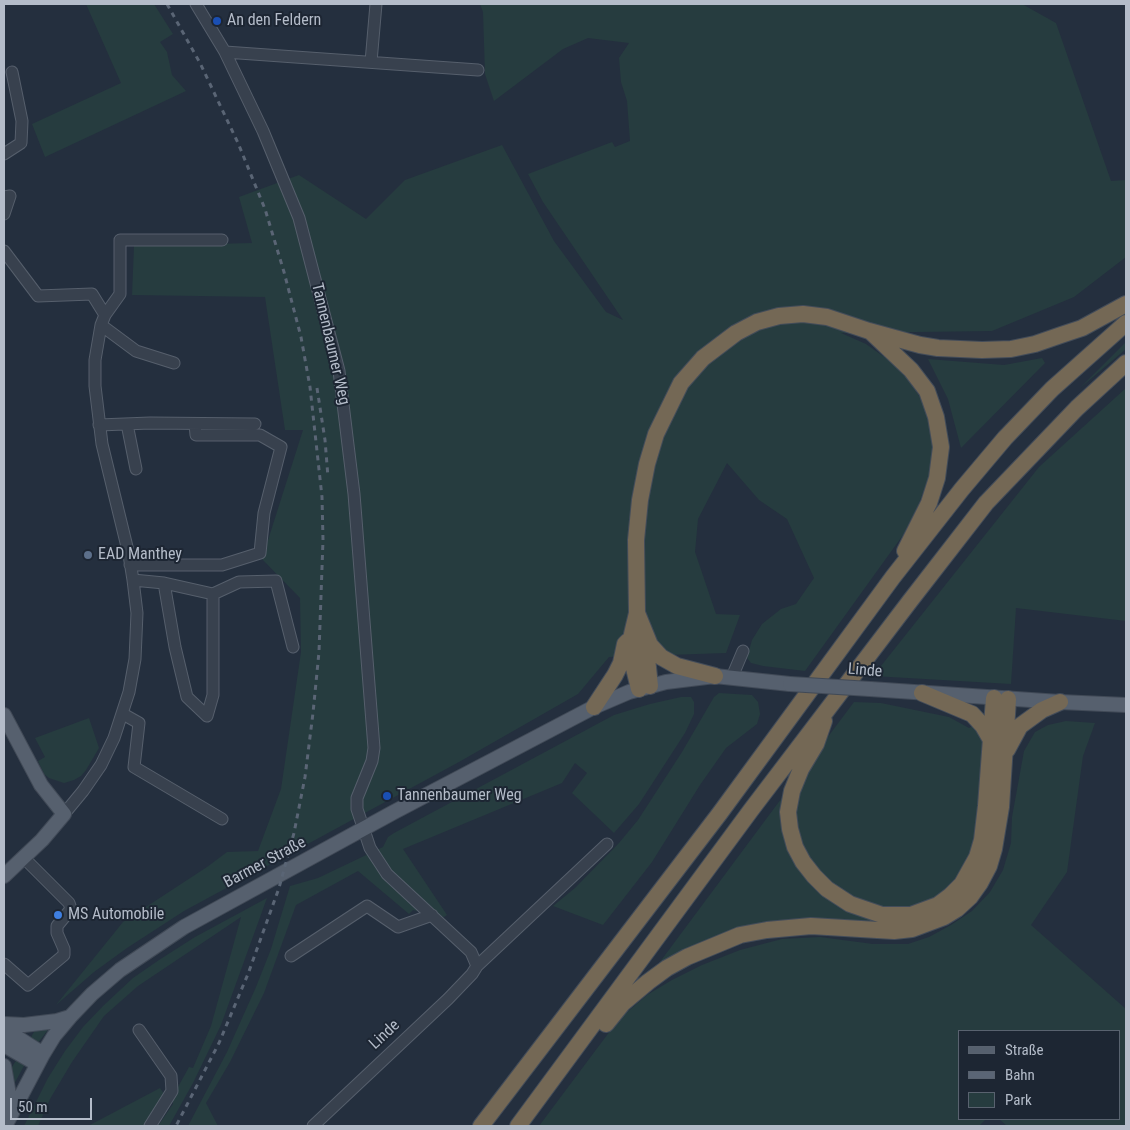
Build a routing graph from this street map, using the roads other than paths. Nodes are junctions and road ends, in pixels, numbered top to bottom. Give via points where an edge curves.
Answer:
1 (196, 4) edge
2 (376, 4) edge
3 (225, 52) junction
4 (371, 62) junction
5 (478, 70) dead end
6 (12, 72) dead end
7 (4, 154) edge
8 (4, 197) edge
9 (4, 214) edge
10 (222, 240) dead end
11 (4, 251) edge
12 (1126, 304) edge
13 (103, 320) junction
14 (1126, 323) edge
15 (869, 331) junction
16 (1126, 363) edge
17 (174, 364) dead end
18 (127, 424) junction
19 (195, 424) junction
20 (255, 424) dead end
21 (99, 425) junction
22 (136, 469) dead end
23 (130, 565) junction
24 (893, 577) junction
25 (133, 580) junction
26 (164, 583) junction
27 (213, 594) junction
28 (638, 634) junction
29 (293, 647) dead end
30 (743, 651) dead end
31 (715, 676) junction
32 (732, 677) junction
33 (644, 687) junction
34 (922, 693) junction
35 (1001, 698) junction
36 (1060, 702) junction
37 (599, 705) junction
38 (1126, 705) edge
39 (830, 706) junction
40 (123, 714) junction
41 (4, 715) edge
42 (991, 740) junction
43 (1005, 754) junction
44 (64, 814) junction
45 (222, 819) dead end
46 (364, 829) junction
47 (607, 844) dead end
48 (24, 858) junction
49 (4, 876) edge
50 (432, 915) junction
51 (291, 956) dead end
52 (4, 964) edge
53 (477, 966) junction
54 (70, 1018) junction
55 (4, 1024) edge
56 (4, 1029) edge
57 (139, 1030) dead end
58 (4, 1045) edge
59 (40, 1059) junction
60 (564, 1064) junction
61 (4, 1066) edge
62 (12, 1112) junction
63 (5, 1126) edge
64 (150, 1126) edge
65 (313, 1126) edge
66 (481, 1126) edge
67 (518, 1126) edge

1 - 3 street, Tannenbaumer Weg
2 - 4 street
3 - 4 street
3 - 46 street, Tannenbaumer Weg via 263,131 299,218 339,371 354,494 374,748 357,798
4 - 5 street
6 - 7 street via 22,121 21,143
8 - 9 street via 10,196
10 - 13 street via 120,240 120,294
11 - 13 street via 38,296 92,294
12 - 15 highway via 1082,328 1035,344 1011,348 938,348
13 - 17 street via 136,351
13 - 21 street via 95,360
14 - 24 highway via 1052,389 1006,438
15 - 24 highway via 911,370 926,391 936,417 941,447 937,478 929,503
15 - 28 highway via 827,317 779,316 757,322 736,333 703,358 681,382 656,434 640,500 636,540
16 - 39 highway via 1071,414 986,503
18 - 19 street
18 - 21 street
18 - 22 street
19 - 20 street
19 - 23 street via 196,435 260,435 281,447 264,513 260,553 222,565
21 - 23 street
23 - 25 street
24 - 66 highway via 720,814
25 - 26 street
25 - 40 street via 137,634
26 - 27 street
26 - 27 street via 187,697 207,716 213,695
27 - 29 street via 240,582 276,581
28 - 31 highway via 668,662
28 - 33 highway
28 - 37 highway via 625,644 621,663
30 - 32 street
31 - 32 main road, Linde
31 - 33 main road, Linde
32 - 34 main road, Linde, bridge
33 - 37 main road, Linde
34 - 35 main road, Linde
34 - 42 highway via 972,714
35 - 36 main road, Linde
35 - 42 highway
35 - 43 highway
36 - 38 main road, Linde
36 - 43 highway via 1020,726
37 - 46 main road, Barmer Straße
39 - 42 highway via 816,744 792,791 788,812 790,829 804,862 827,889 850,904 882,916 911,915 938,905 962,884 977,857 984,826
39 - 60 highway
40 - 44 street via 101,765
40 - 45 street via 139,723 134,767
41 - 44 main road via 40,785
43 - 60 highway via 1001,807 989,866 970,897 957,909 912,929 792,926 740,935 714,944 648,982
44 - 48 main road
46 - 50 street via 370,848 387,874
46 - 54 main road, Barmer Straße via 184,927 120,970
47 - 53 street, Linde
48 - 49 main road
48 - 52 street via 69,903 71,909 57,926 64,955 28,986
50 - 51 street via 398,927 368,906
50 - 53 street via 471,952
53 - 65 street, Linde via 448,999
54 - 55 main road via 24,1025
54 - 59 main road, Barmer Straße
56 - 59 main road
57 - 64 street via 171,1076 172,1091
58 - 59 main road
59 - 62 main road, Barmer Straße
60 - 67 highway
61 - 62 main road
62 - 63 main road, Barmer Straße

